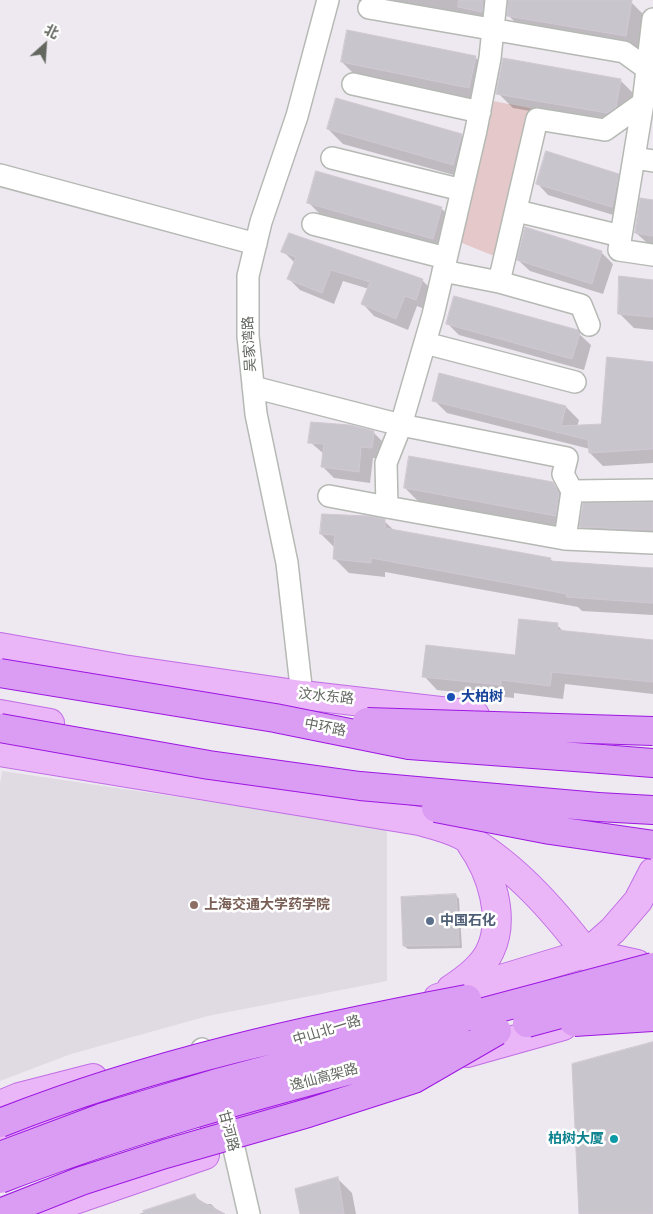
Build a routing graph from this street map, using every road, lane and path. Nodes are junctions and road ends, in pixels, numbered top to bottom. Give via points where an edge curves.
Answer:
1 (328, 0) edge
2 (496, 0) edge
3 (369, 8) dead end
4 (653, 19) edge
5 (493, 30) junction
6 (650, 68) edge
7 (353, 84) dead end
8 (643, 104) junction
9 (480, 112) junction
10 (605, 130) junction
11 (638, 136) junction
12 (332, 158) dead end
13 (643, 160) edge
14 (0, 175) edge
15 (462, 190) junction
16 (517, 211) junction
17 (313, 224) dead end
18 (621, 236) junction
19 (256, 244) junction
20 (653, 255) edge
21 (444, 264) junction
22 (499, 282) junction
23 (589, 325) dead end
24 (425, 343) junction
25 (575, 382) dead end
26 (253, 387) junction
27 (401, 424) junction
28 (653, 490) edge
29 (572, 491) junction
30 (330, 496) dead end
31 (387, 507) junction
32 (565, 539) junction
33 (653, 543) edge
34 (0, 647) edge
35 (0, 673) edge
36 (0, 685) edge
37 (302, 695) junction
38 (0, 714) edge
39 (275, 718) junction
40 (0, 728) edge
41 (653, 732) edge
42 (653, 738) edge
43 (0, 752) edge
44 (653, 756) edge
45 (653, 762) edge
46 (209, 765) junction
47 (653, 810) edge
48 (464, 837) junction
49 (653, 845) edge
50 (653, 872) edge
51 (645, 891) edge
52 (587, 953) junction
53 (648, 963) edge
54 (615, 989) junction
55 (438, 998) junction
56 (650, 1002) edge
57 (599, 1015) junction
58 (496, 1031) junction
59 (205, 1058) junction
60 (0, 1105) edge
61 (273, 1106) junction
62 (227, 1118) junction
63 (0, 1123) edge
64 (0, 1140) edge
65 (233, 1145) junction
66 (0, 1156) edge
67 (0, 1180) edge
68 (0, 1192) edge
69 (0, 1213) edge
70 (34, 1214) edge
71 (250, 1214) edge

1 - 19 street, 吴家湾路 via 297,116 260,222
2 - 5 street
3 - 5 street
4 - 6 street
5 - 6 street via 624,52
5 - 9 street
6 - 8 street
7 - 9 street
8 - 10 street
8 - 11 street
9 - 15 street
10 - 11 street
10 - 16 street via 537,119
11 - 13 street
12 - 15 street
13 - 18 street
14 - 19 street
15 - 21 street
16 - 18 street
16 - 22 street
17 - 21 street
18 - 20 street via 619,250
19 - 26 street, 吴家湾路 via 248,276 248,336
21 - 22 street
21 - 24 street
22 - 23 street via 581,304
24 - 25 street
24 - 27 street
26 - 27 street
26 - 37 street, 吴家湾路 via 287,564
27 - 29 street via 566,458 563,474
27 - 31 street via 386,463
28 - 29 street
29 - 32 street
30 - 31 street
31 - 32 street
32 - 33 street
34 - 37 main road, 汶水东路
35 - 39 highway, 中环路, bridge
36 - 44 main road via 233,723 461,754 544,762
37 - 42 main road, 汶水东路
38 - 48 main road via 357,776 382,783 412,798
39 - 41 highway, bridge
39 - 45 highway, 中环路, bridge via 409,744
40 - 46 highway, bridge
43 - 48 main road via 419,821
46 - 47 highway, bridge via 360,786
46 - 49 highway, bridge via 550,830
48 - 52 main road via 505,864
48 - 55 main road via 482,859 489,876 495,917 494,937 490,951 480,964
50 - 51 main road, 中山北一路
51 - 52 main road, 中山北一路 via 613,930
52 - 53 main road
52 - 54 main road
52 - 55 main road, 中山北一路
53 - 54 main road
53 - 63 highway, bridge via 257,1042 107,1084
53 - 66 highway, 逸仙高架路, bridge via 221,1082 101,1118
54 - 56 main road
54 - 57 main road
55 - 59 main road, 中山北一路 via 261,1051
56 - 57 main road
56 - 58 highway, 逸仙高架路, bridge
57 - 61 main road
58 - 67 highway, 逸仙高架路, bridge via 166,1121 74,1150
58 - 69 highway, bridge via 414,1079 155,1157
59 - 60 main road via 19,1097
59 - 62 street, 甘河路
59 - 64 main road
61 - 62 main road
61 - 65 main road
62 - 65 street, 甘河路
62 - 68 main road via 106,1151
65 - 70 main road
65 - 71 street, 甘河路

